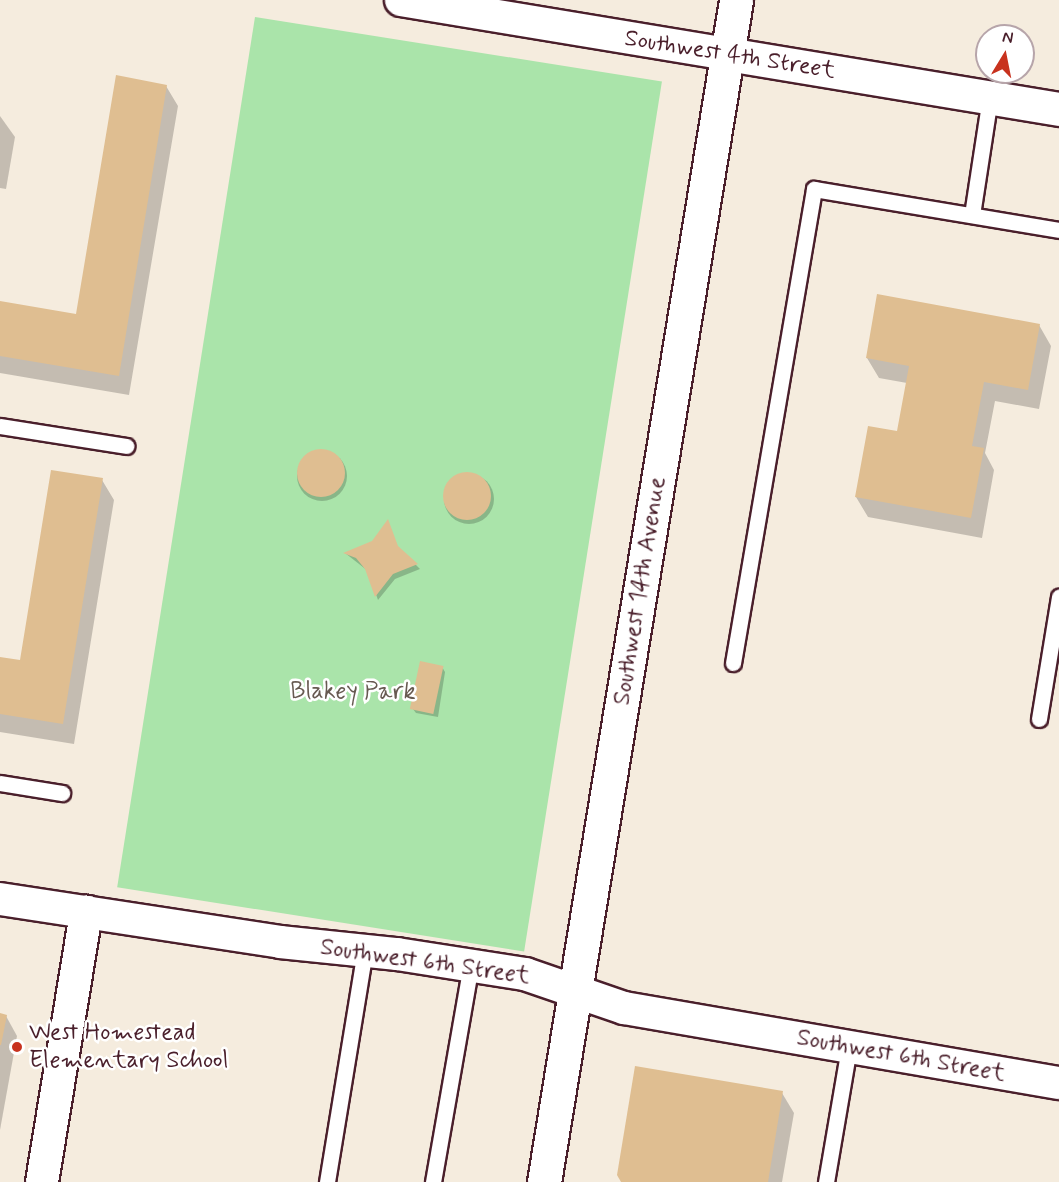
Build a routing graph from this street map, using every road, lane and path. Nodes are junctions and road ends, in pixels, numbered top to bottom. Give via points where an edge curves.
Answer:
1 (401, 0) edge
2 (736, 0) edge
3 (727, 54) junction
4 (990, 97) junction
5 (1059, 109) edge
6 (972, 215) junction
7 (1059, 230) edge
8 (0, 426) edge
9 (126, 446) dead end
10 (1059, 597) edge
11 (734, 663) dead end
12 (1039, 718) dead end
13 (0, 783) edge
14 (62, 793) dead end
15 (0, 898) edge
16 (86, 912) junction
17 (365, 951) junction
18 (471, 965) junction
19 (575, 991) junction
20 (849, 1047) junction
21 (1059, 1083) edge
22 (42, 1182) edge
23 (327, 1182) edge
24 (433, 1182) edge
25 (544, 1182) edge
26 (826, 1182) edge

1 - 3 street, Southwest 4th Street
2 - 3 street, Southwest 14th Avenue
3 - 4 street, Southwest 4th Street
3 - 19 street, Southwest 14th Avenue
4 - 5 street, Southwest 4th Street
4 - 6 lane
6 - 7 lane
6 - 11 lane via 814,189
8 - 9 lane
10 - 12 lane
13 - 14 lane
15 - 16 street, Southwest 6th Street
16 - 17 street, Southwest 6th Street
16 - 22 street
17 - 18 street, Southwest 6th Street
17 - 23 lane
18 - 19 street, Southwest 6th Street via 525,974
18 - 24 lane
19 - 20 street, Southwest 6th Street via 624,1008
19 - 25 street, Southwest 14th Avenue
20 - 21 street, Southwest 6th Street
20 - 26 lane

